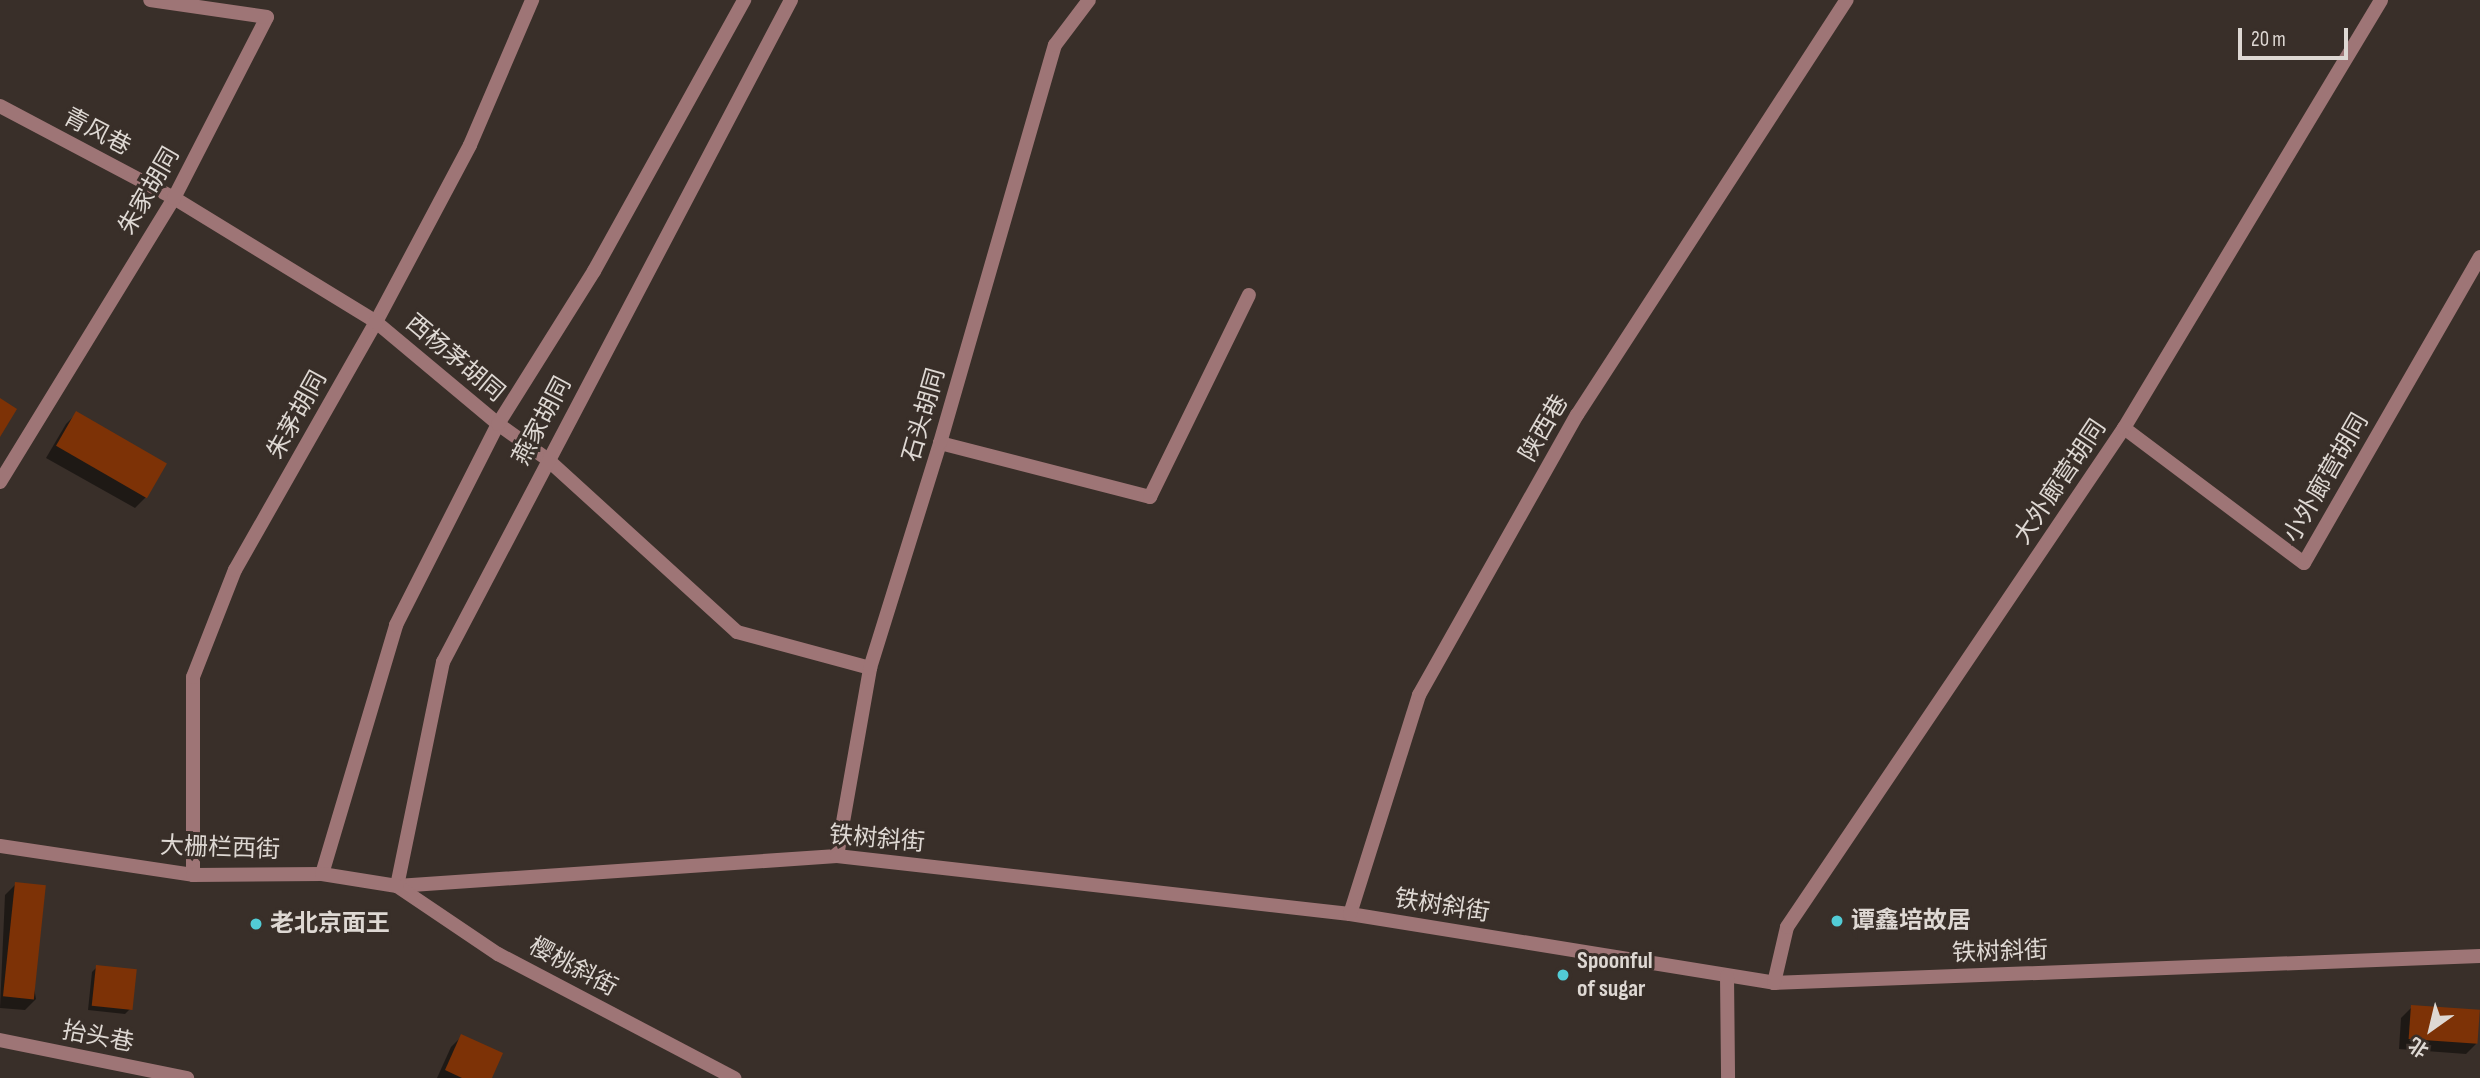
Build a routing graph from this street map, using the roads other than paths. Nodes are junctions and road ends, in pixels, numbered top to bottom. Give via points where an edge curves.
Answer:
1 (150, 0) edge
2 (532, 0) edge
3 (744, 0) edge
4 (790, 0) edge
5 (1089, 0) edge
6 (1846, 0) edge
7 (2381, 0) edge
8 (0, 106) edge
9 (173, 198) junction
10 (2480, 257) edge
11 (1248, 295) dead end
12 (376, 321) junction
13 (498, 424) junction
14 (2124, 428) junction
15 (940, 443) junction
16 (547, 460) junction
17 (0, 482) edge
18 (870, 668) junction
19 (0, 846) edge
20 (836, 856) junction
21 (323, 874) junction
22 (192, 875) junction
23 (397, 886) junction
24 (1350, 914) junction
25 (2480, 956) edge
26 (1727, 976) junction
27 (1774, 983) junction
28 (0, 1040) edge
29 (187, 1078) edge
30 (734, 1078) edge
31 (1728, 1078) edge

1 - 9 street, 朱家胡同 via 267,17
2 - 12 street, 朱茅胡同 via 470,145
3 - 13 street via 594,271
4 - 16 street, 燕家胡同
5 - 15 street, 石头胡同 via 1055,45
6 - 24 street, 陕西巷 via 1577,415 1419,695
7 - 14 street, 大外廊营胡同
8 - 9 street, 青风巷
9 - 12 street, 西杨茅胡同
9 - 17 street, 朱家胡同
10 - 14 street, 小外廊营胡同 via 2304,563
11 - 15 street via 1150,497
12 - 13 street, 西杨茅胡同
12 - 22 street, 朱茅胡同 via 235,570 193,677
13 - 16 street, 西杨茅胡同
13 - 21 street via 396,625
14 - 27 street, 大外廊营胡同 via 1787,927
15 - 18 street, 石头胡同
16 - 18 street, 西杨茅胡同 via 737,632
16 - 23 street, 燕家胡同 via 443,662
18 - 20 street, 石头胡同
19 - 22 street, 大栅栏西街
20 - 23 street, 铁树斜街
20 - 24 street, 铁树斜街
21 - 22 street, 大栅栏西街
21 - 23 street, 大栅栏西街
23 - 30 street, 樱桃斜街 via 498,954
24 - 26 street, 铁树斜街
25 - 27 street, 铁树斜街
26 - 27 street, 铁树斜街
26 - 31 street
28 - 29 street, 抬头巷

